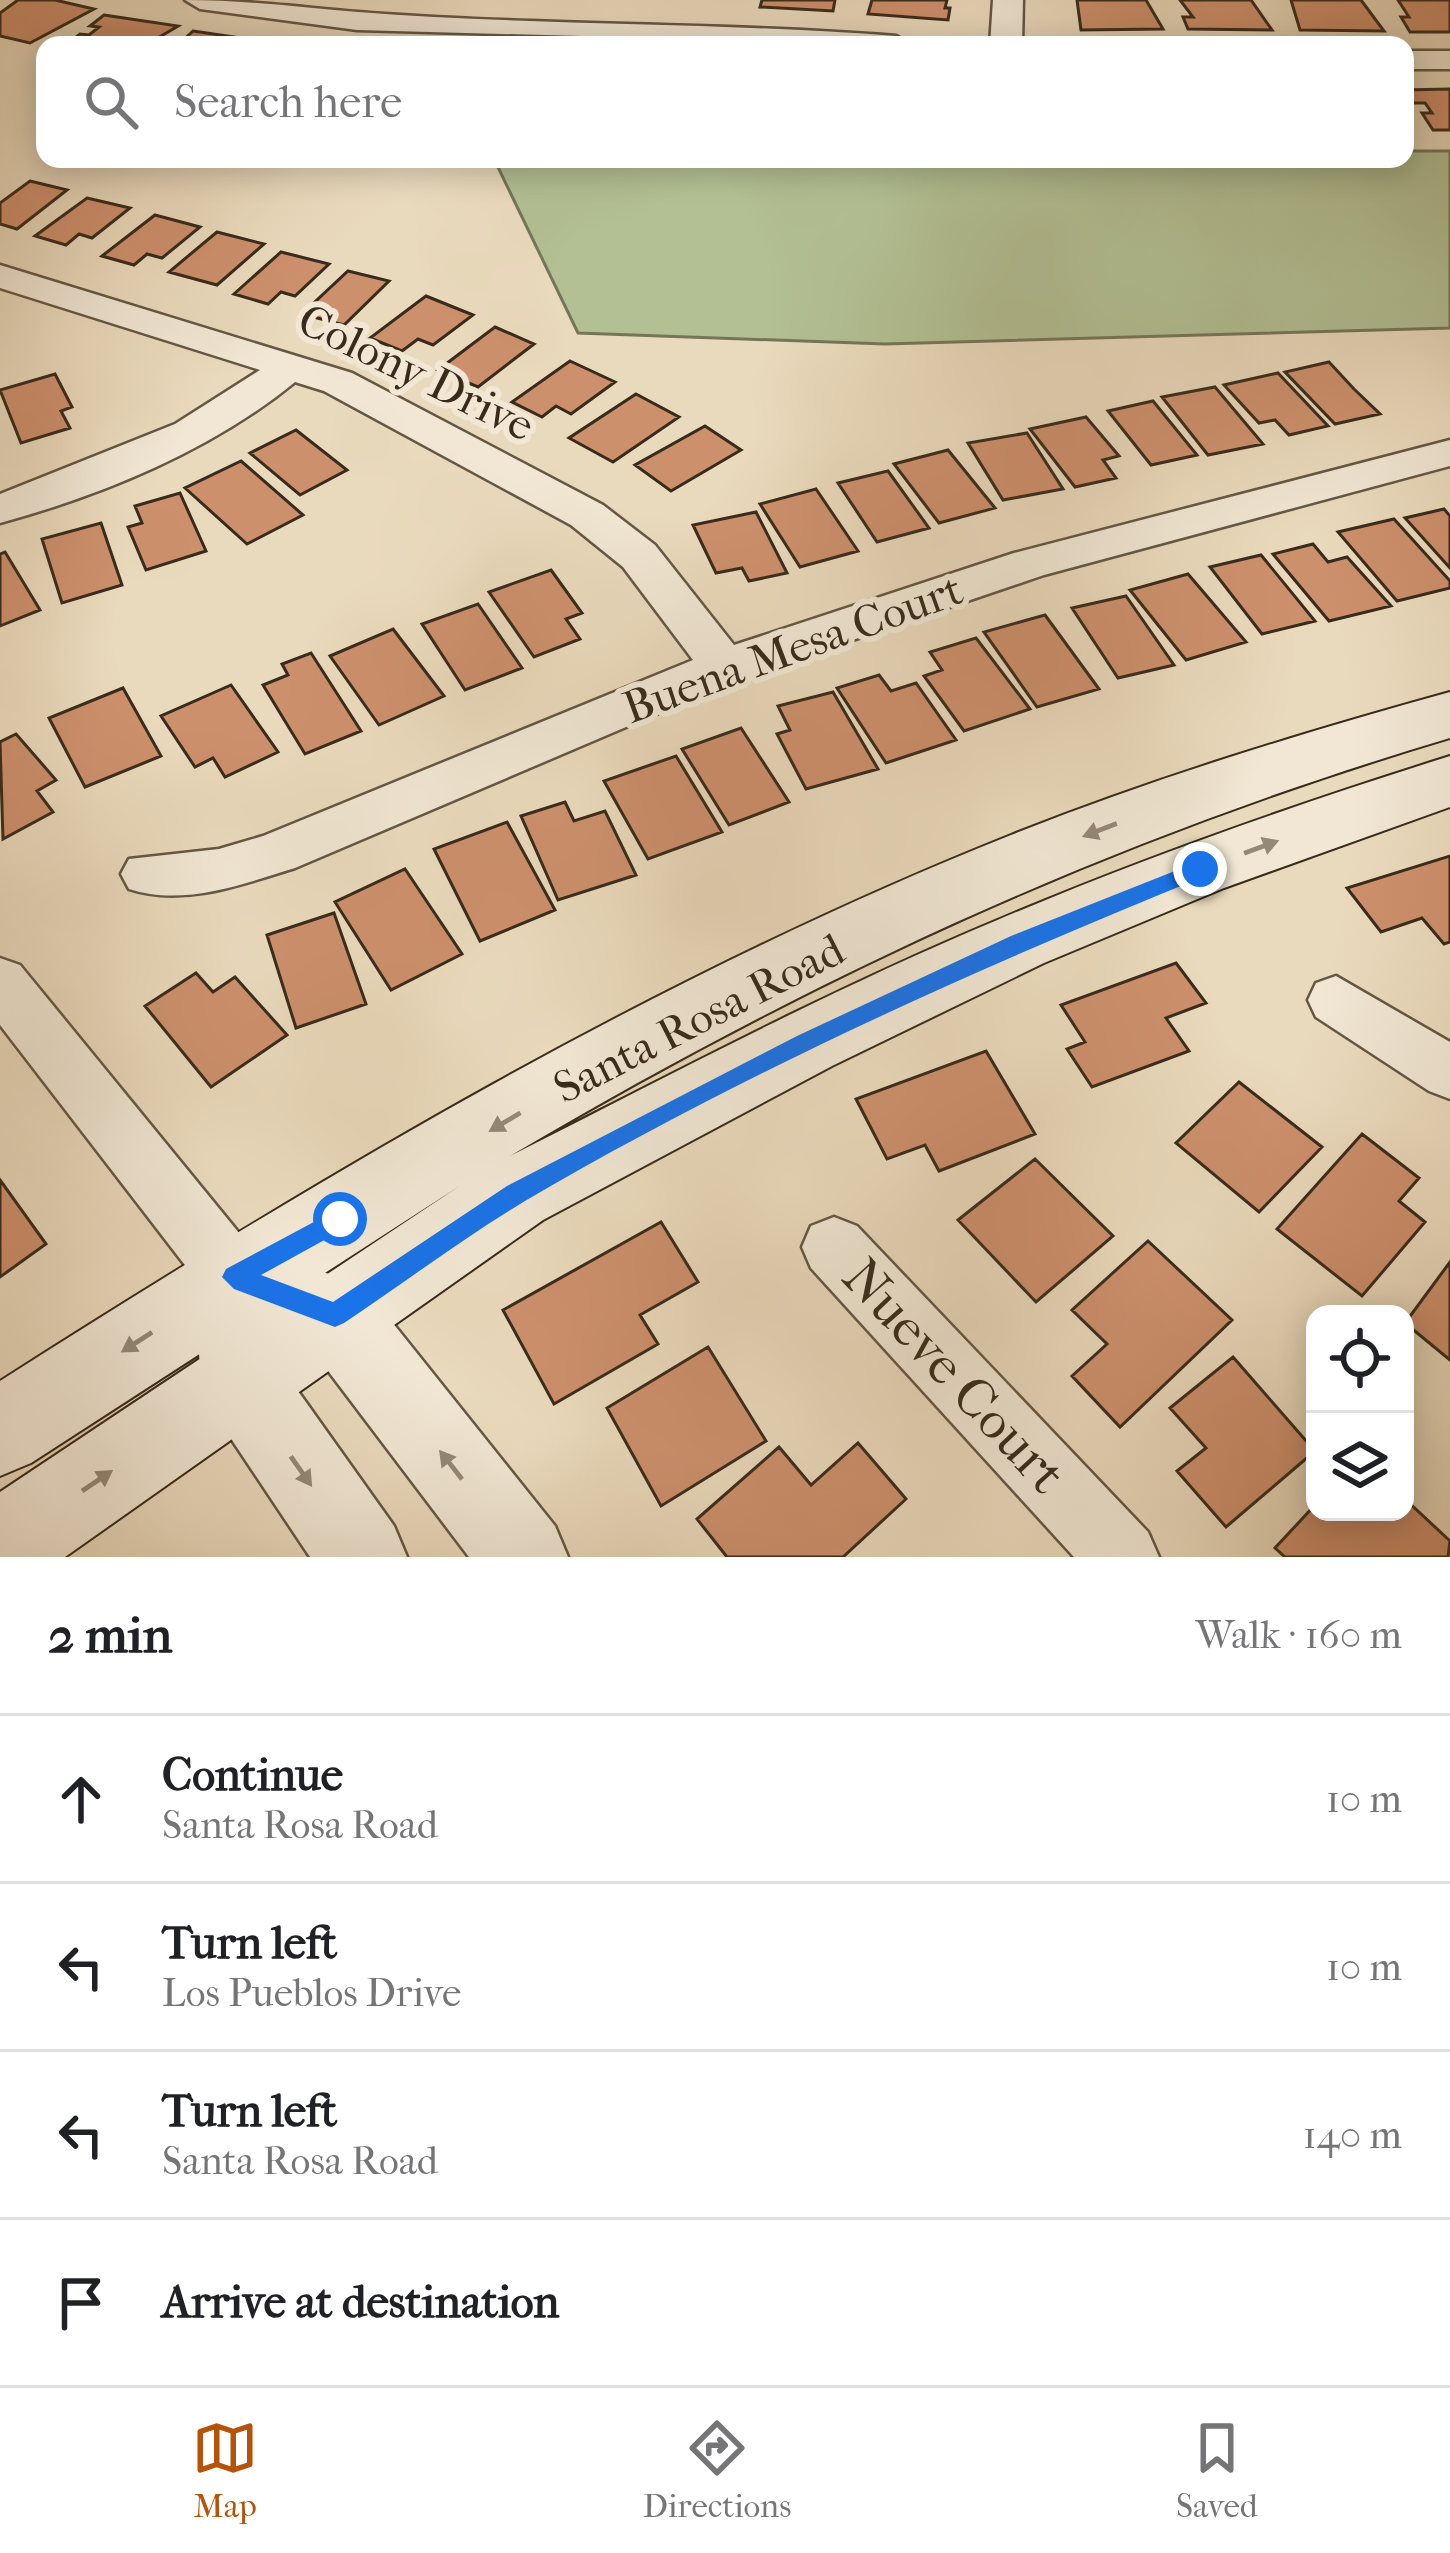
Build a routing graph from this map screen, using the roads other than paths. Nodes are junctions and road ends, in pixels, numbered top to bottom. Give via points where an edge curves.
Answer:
1 (200, 0) edge
2 (1008, 0) edge
3 (780, 36) edge
4 (1006, 36) edge
5 (1414, 60) edge
6 (1450, 60) edge
7 (0, 276) edge
8 (291, 365) junction
9 (1450, 453) edge
10 (0, 509) edge
11 (724, 666) junction
12 (1450, 715) edge
13 (1450, 781) edge
14 (148, 874) dead end
15 (1336, 1000) dead end
16 (11, 1017) edge
17 (1450, 1072) edge
18 (834, 1247) dead end
19 (234, 1277) junction
20 (335, 1315) junction
21 (243, 1384) junction
22 (0, 1432) edge
23 (0, 1547) edge
24 (363, 1557) edge
25 (524, 1557) edge
26 (1123, 1557) edge

1 - 3 street via 356,21
2 - 4 street
5 - 6 street
7 - 8 street, Colony Drive
8 - 10 street via 231,411 171,442
8 - 11 street, Colony Drive via 338,382 587,515 639,556
9 - 11 street, Buena Mesa Court via 1030,564
11 - 14 street, Buena Mesa Court via 276,854 219,870
12 -> 19 main road, Santa Rosa Road via 1188,796 970,884 588,1073
20 -> 13 main road, Santa Rosa Road via 515,1194 805,1043 1019,942
15 - 17 street
16 - 19 street
18 - 26 street, Nueve Court
19 - 20 street
19 - 21 street
19 -> 22 main road, Santa Rosa Road
20 - 21 main road, Santa Rosa Road
25 -> 20 street
23 -> 21 main road, Santa Rosa Road
21 -> 24 street

